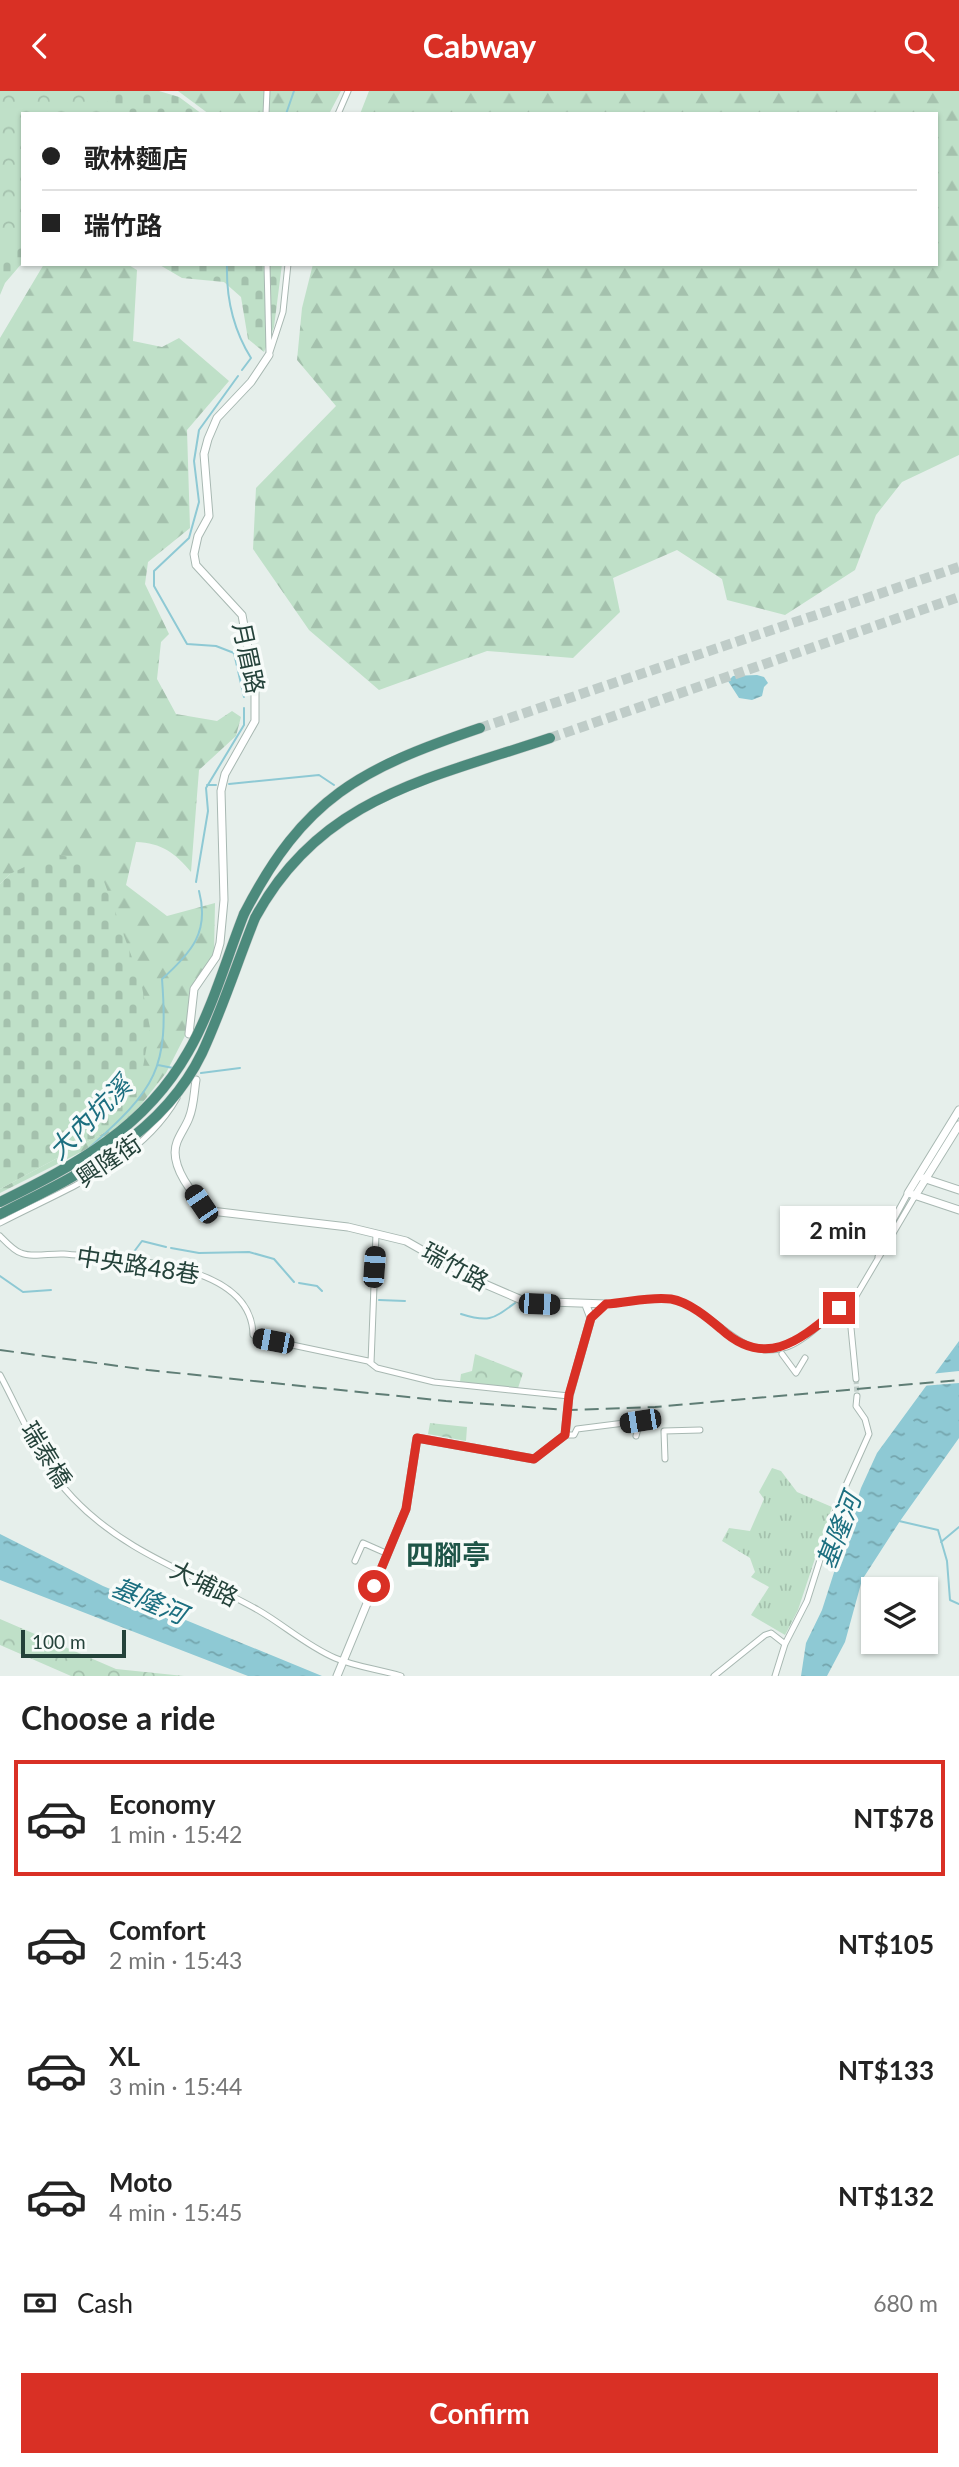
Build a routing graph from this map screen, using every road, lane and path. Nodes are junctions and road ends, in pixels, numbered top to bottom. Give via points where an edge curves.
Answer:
1 (267, 91) edge
2 (348, 91) edge
3 (266, 112) edge
4 (339, 112) edge
5 (267, 266) edge
6 (288, 266) edge
7 (269, 355) junction
8 (480, 729) tunnel mouth
9 (550, 738) tunnel mouth
10 (189, 1034) dead end
11 (195, 1076) joint
12 (959, 1110) edge
13 (959, 1125) edge
14 (922, 1177) junction
15 (959, 1191) edge
16 (912, 1195) junction
17 (0, 1202) edge
18 (959, 1210) edge
19 (0, 1214) edge
20 (0, 1223) edge
21 (376, 1234) junction
22 (0, 1236) edge
23 (853, 1301) junction
24 (606, 1304) junction
25 (586, 1305) junction
26 (591, 1318) junction
27 (782, 1354) dead end
28 (805, 1358) dead end
29 (371, 1364) junction
30 (0, 1375) edge
31 (856, 1378) tunnel mouth
32 (858, 1395) tunnel mouth
33 (569, 1400) junction
34 (700, 1430) dead end
35 (565, 1435) junction
36 (636, 1436) dead end
37 (665, 1459) dead end
38 (72, 1497) joint
39 (387, 1554) junction
40 (355, 1561) dead end
41 (785, 1644) junction
42 (340, 1668) edge
43 (401, 1676) edge
44 (714, 1676) edge
45 (775, 1676) edge

1 - 3 street
2 - 4 street
5 - 7 street
6 - 7 street via 283,313
7 - 10 street, 月眉路 via 217,418 204,454 209,516 198,536 196,565 242,615 257,706 248,739 225,774 221,791 224,899 220,943 194,989
8 - 17 highway, bridge via 389,761 338,793 296,831 244,914 190,1049 159,1095 117,1137 82,1161
9 - 19 highway, bridge via 390,793 341,819 300,853 255,918 201,1055 169,1102 88,1170
11 - 20 street, 興隆街 via 162,1122 121,1158
11 - 21 street, 瑞竹路 via 191,1115 176,1143 175,1156 201,1204 211,1211
12 - 14 street
13 - 14 street
14 - 15 street
14 - 16 street
16 - 18 street
16 - 23 street
21 - 25 street, 瑞竹路 via 424,1248 473,1279 524,1301
21 - 29 street
22 - 29 street, 中央路48巷 via 21,1253 130,1259 209,1276 246,1305 253,1319 253,1335
23 - 24 street, 瑞竹路 via 788,1347 778,1348 745,1344 671,1299
23 - 31 street
24 - 25 street, 瑞竹路
24 - 26 street
25 - 26 street
26 - 33 street
27 - 28 street via 796,1373
29 - 33 street via 434,1382
30 - 38 street, 瑞泰橋
32 - 41 street via 856,1406 869,1434 838,1503 803,1610
33 - 35 street
34 - 37 street via 664,1431
35 - 36 street via 574,1435 581,1428 640,1421
35 - 39 street via 534,1459 417,1438 406,1509
38 - 42 street, 大埔路 via 132,1547 256,1609
39 - 40 street via 363,1543
39 - 42 street
41 - 44 street via 771,1633 765,1635
41 - 45 street
42 - 43 street, 大埔路

